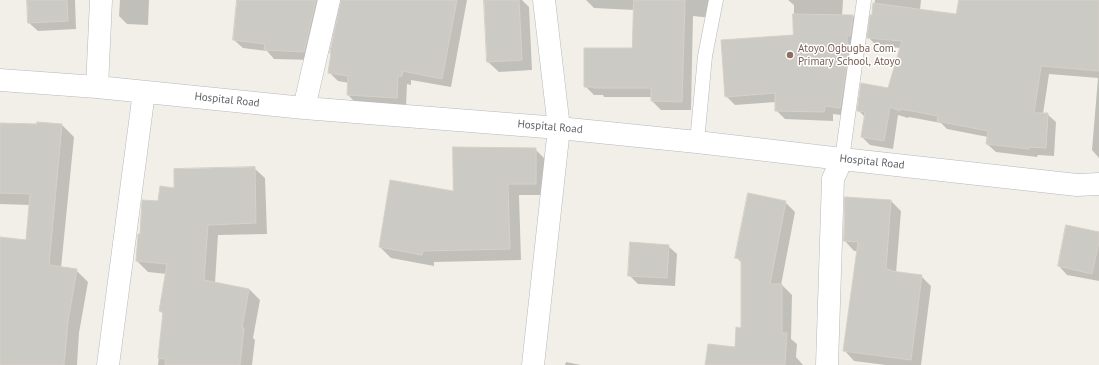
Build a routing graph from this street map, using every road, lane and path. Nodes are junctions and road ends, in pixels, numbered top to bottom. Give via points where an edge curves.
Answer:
1 (101, 0) edge
2 (329, 0) edge
3 (544, 0) edge
4 (716, 0) edge
5 (864, 0) edge
6 (0, 80) edge
7 (97, 86) junction
8 (144, 92) junction
9 (304, 108) junction
10 (559, 128) junction
11 (697, 142) junction
12 (842, 159) junction
13 (1099, 184) edge
14 (108, 365) edge
15 (533, 365) edge
16 (827, 365) edge

1 - 7 street
2 - 9 street
3 - 10 street
4 - 11 lane via 705,56
5 - 12 lane
6 - 7 street, Hospital Road
7 - 8 street, Hospital Road
8 - 9 street, Hospital Road
8 - 14 street
9 - 10 street, Hospital Road
10 - 11 street, Hospital Road
10 - 15 street
11 - 12 street, Hospital Road
12 - 13 street, Hospital Road via 1077,185
12 - 16 street via 833,179

